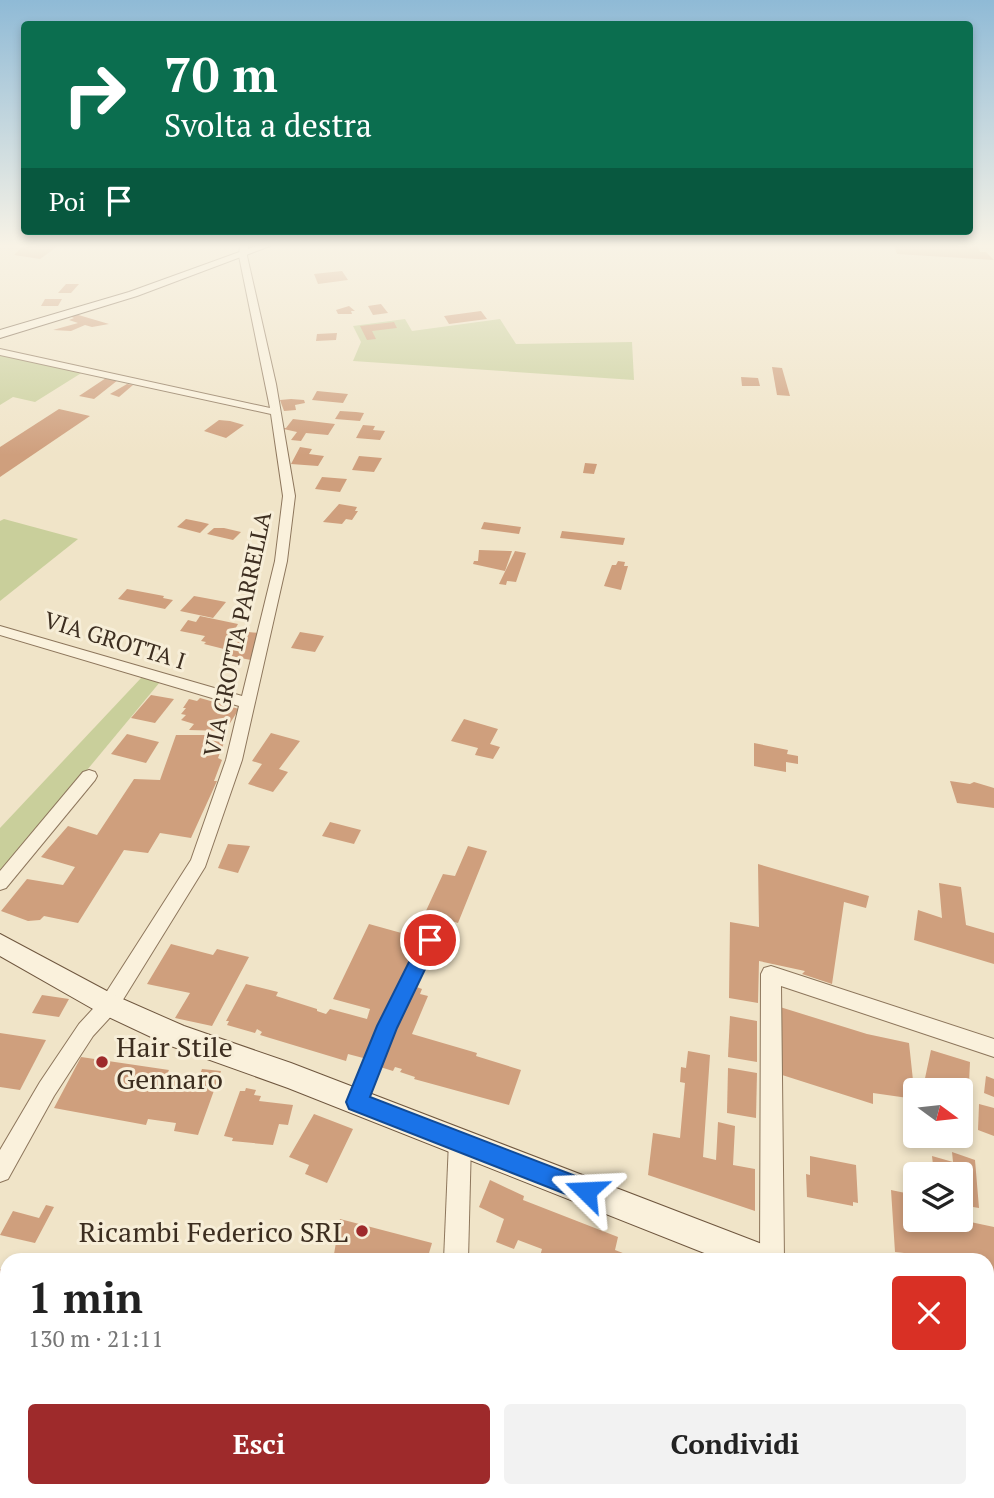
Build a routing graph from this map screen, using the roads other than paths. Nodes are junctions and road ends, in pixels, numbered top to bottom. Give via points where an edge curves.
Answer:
1 (65, 316) edge
2 (256, 316) edge
3 (0, 334) edge
4 (0, 352) edge
5 (275, 412) junction
6 (5, 631) edge
7 (248, 703) junction
8 (89, 776) dead end
9 (0, 883) edge
10 (430, 940) dead end
11 (0, 944) edge
12 (109, 1004) junction
13 (994, 1048) edge
14 (357, 1102) junction
15 (460, 1141) junction
16 (0, 1171) edge
17 (456, 1253) edge
18 (744, 1253) edge
19 (772, 1253) edge

1 - 3 street
2 - 5 street, VIA GROTTA PARRELLA
4 - 5 street
5 - 7 street, VIA GROTTA PARRELLA via 289,496 288,519
6 - 7 street, VIA GROTTA I
7 - 12 street, VIA GROTTA PARRELLA via 234,761 199,862
8 - 9 street
10 - 14 lane via 387,1026
11 - 12 street
12 - 14 street via 177,1036
12 - 16 street, VIA GROTTA PARRELLA via 47,1089
13 - 19 street via 771,974
14 - 15 street
15 - 17 street
15 - 18 street

